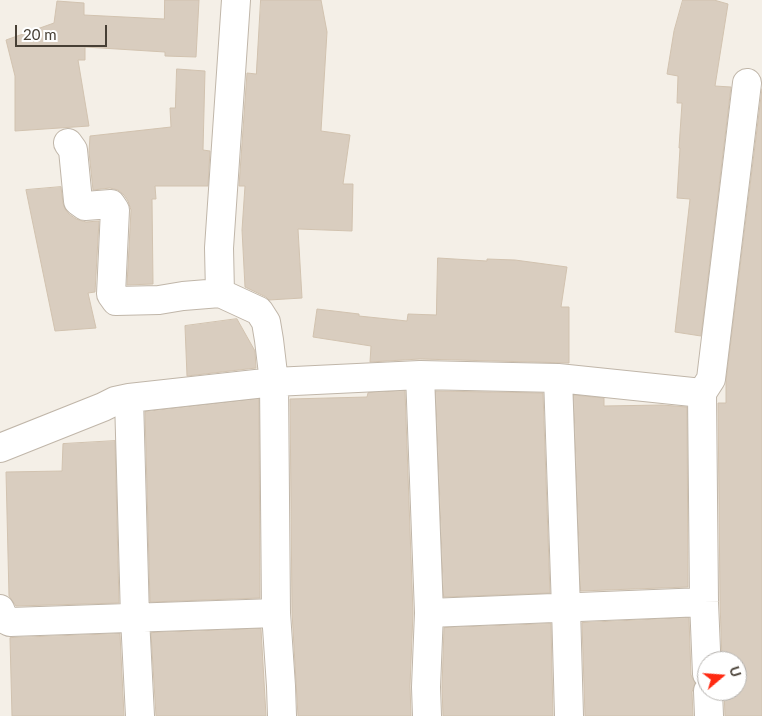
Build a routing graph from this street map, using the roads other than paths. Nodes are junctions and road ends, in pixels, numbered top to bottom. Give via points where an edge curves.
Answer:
1 (236, 0) edge
2 (747, 83) dead end
3 (68, 143) dead end
4 (220, 293) junction
5 (420, 375) junction
6 (558, 378) junction
7 (274, 382) junction
8 (705, 388) junction
9 (129, 398) junction
10 (0, 448) edge
11 (704, 602) junction
12 (566, 608) junction
13 (0, 610) edge
14 (276, 613) junction
15 (429, 613) junction
16 (135, 618) junction
17 (706, 651) edge
18 (708, 701) edge
19 (140, 716) edge
20 (282, 716) edge
21 (427, 716) edge
22 (569, 716) edge
23 (709, 716) edge

1 - 4 street via 219,248
2 - 8 street via 711,379
3 - 4 street via 73,150 78,201 85,206 111,204 115,210 111,294 116,301
4 - 7 street via 259,311 266,322
5 - 6 street
5 - 7 street
5 - 15 street
6 - 8 street
6 - 12 street
7 - 9 street
7 - 14 street
8 - 11 street
9 - 10 street
9 - 16 street
11 - 12 street
11 - 17 street
12 - 15 street
12 - 22 street
13 - 16 street via 4,619 10,622
14 - 16 street
14 - 20 street
15 - 21 street
16 - 19 street
18 - 23 street

